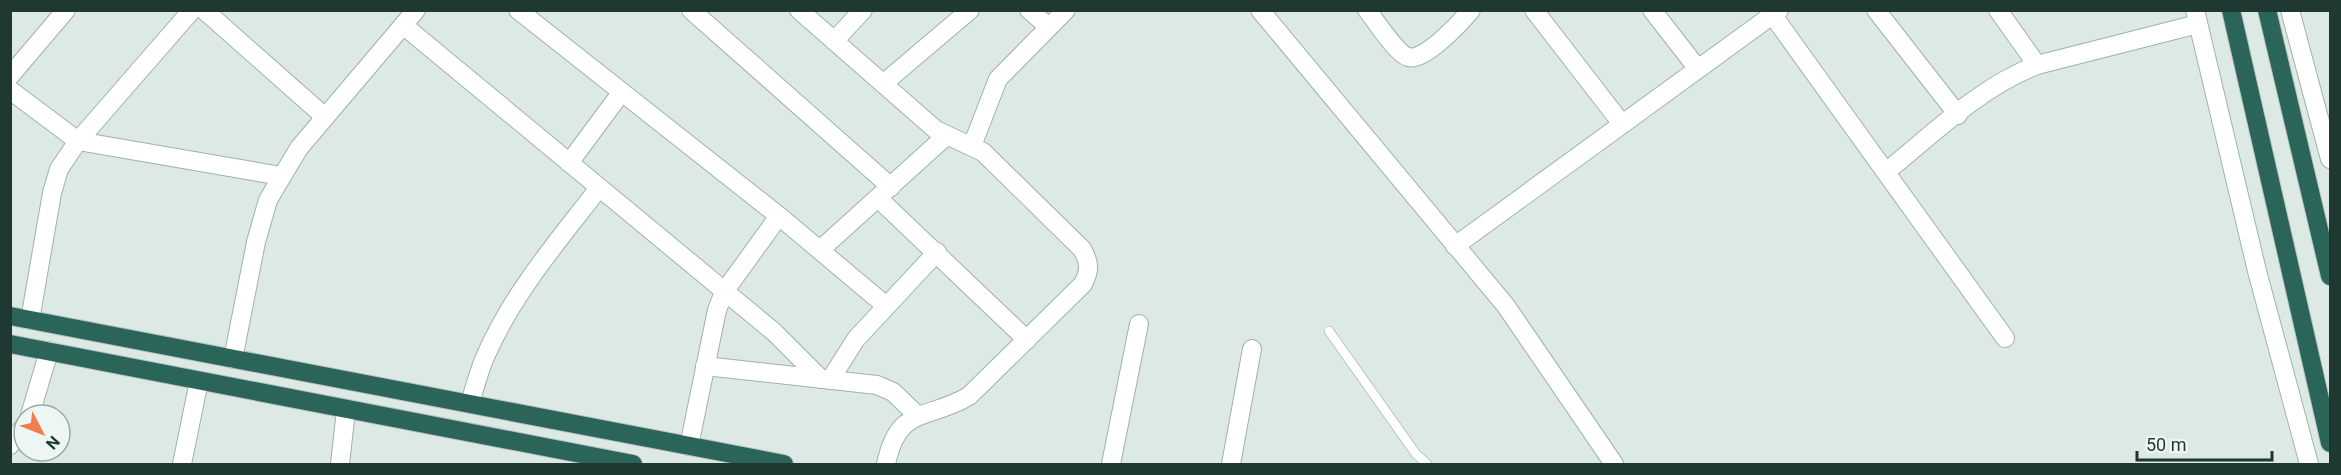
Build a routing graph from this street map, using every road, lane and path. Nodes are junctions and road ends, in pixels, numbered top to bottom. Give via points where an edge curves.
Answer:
1 (192, 10) edge
2 (204, 10) edge
3 (416, 10) edge
4 (799, 10) edge
5 (862, 10) edge
6 (970, 10) edge
7 (1029, 10) edge
8 (1066, 10) edge
9 (1260, 10) edge
10 (1367, 10) edge
11 (1472, 10) edge
12 (1534, 10) edge
13 (1652, 10) edge
14 (1876, 10) edge
15 (1998, 10) edge
16 (2231, 10) edge
17 (2266, 10) edge
18 (2290, 10) edge
19 (63, 12) edge
20 (1773, 12) edge
21 (526, 13) edge
22 (701, 14) edge
23 (2196, 17) edge
24 (403, 26) junction
25 (1048, 27) junction
26 (834, 41) junction
27 (2037, 65) junction
28 (1698, 69) junction
29 (10, 76) edge
30 (884, 83) junction
31 (10, 90) edge
32 (621, 93) junction
33 (1958, 115) junction
34 (325, 117) junction
35 (1622, 124) junction
36 (946, 136) junction
37 (78, 141) junction
38 (972, 146) junction
39 (2331, 159) edge
40 (569, 163) junction
41 (1887, 171) junction
42 (281, 176) junction
43 (599, 188) junction
44 (885, 193) junction
45 (779, 216) junction
46 (1455, 246) junction
47 (820, 250) junction
48 (937, 252) junction
49 (2331, 276) edge
50 (724, 292) junction
51 (885, 305) junction
52 (10, 316) edge
53 (30, 320) junction
54 (1139, 324) dead end
55 (1329, 331) dead end
56 (2005, 338) dead end
57 (1027, 340) junction
58 (10, 344) edge
59 (1252, 349) dead end
60 (50, 351) junction
61 (232, 359) junction
62 (705, 366) junction
63 (825, 380) junction
64 (199, 381) junction
65 (34, 403) edge
66 (470, 403) junction
67 (346, 410) junction
68 (918, 416) junction
69 (2331, 443) edge
70 (689, 446) junction
71 (182, 465) edge
72 (340, 465) edge
73 (633, 465) edge
74 (784, 465) edge
75 (886, 465) edge
76 (1111, 465) edge
77 (1231, 465) edge
78 (1427, 465) edge
79 (1614, 465) edge
80 (2309, 465) edge

1 - 37 street
2 - 34 street
3 - 24 street
4 - 26 street
5 - 26 street
6 - 30 street
7 - 25 street
8 - 25 street
9 - 46 street
10 - 11 street via 1408,57 1418,57
12 - 35 street
13 - 28 street
14 - 33 street
15 - 27 street
16 - 69 highway
17 - 49 highway
18 - 39 street
19 - 29 street
20 - 28 street
20 - 41 street
21 - 32 street
22 - 44 street
23 - 27 street
23 - 80 street
24 - 34 street
24 - 40 street
25 - 38 street via 998,79
26 - 30 street
27 - 33 street via 1994,86
28 - 35 street
30 - 36 street
31 - 37 street
32 - 40 street
32 - 45 street
33 - 41 street
34 - 42 street
35 - 46 street
36 - 38 street
36 - 44 street
37 - 42 street
37 - 53 street via 60,169 52,193
38 - 57 street via 1040,207 1082,249 1089,262 1083,284
40 - 43 street
41 - 56 street
42 - 61 street via 268,200 256,242
43 - 50 street
43 - 66 street via 505,317 485,357
44 - 47 street
44 - 48 street
45 - 47 street
45 - 50 street
46 - 79 street via 1506,306
47 - 51 street
48 - 51 street
48 - 57 street
50 - 62 street
50 - 63 street
51 - 63 street
52 - 53 highway
53 - 61 highway
54 - 76 street
55 - 78 lane
57 - 68 street via 969,396
58 - 60 highway
59 - 77 street
60 - 64 highway
60 - 65 street
61 - 66 highway
62 - 63 street
62 - 70 street
63 - 68 street via 877,385 893,392
64 - 67 highway
64 - 71 street
66 - 70 highway
67 - 72 street
67 - 73 highway
68 - 75 street via 904,423 896,434
70 - 74 highway

